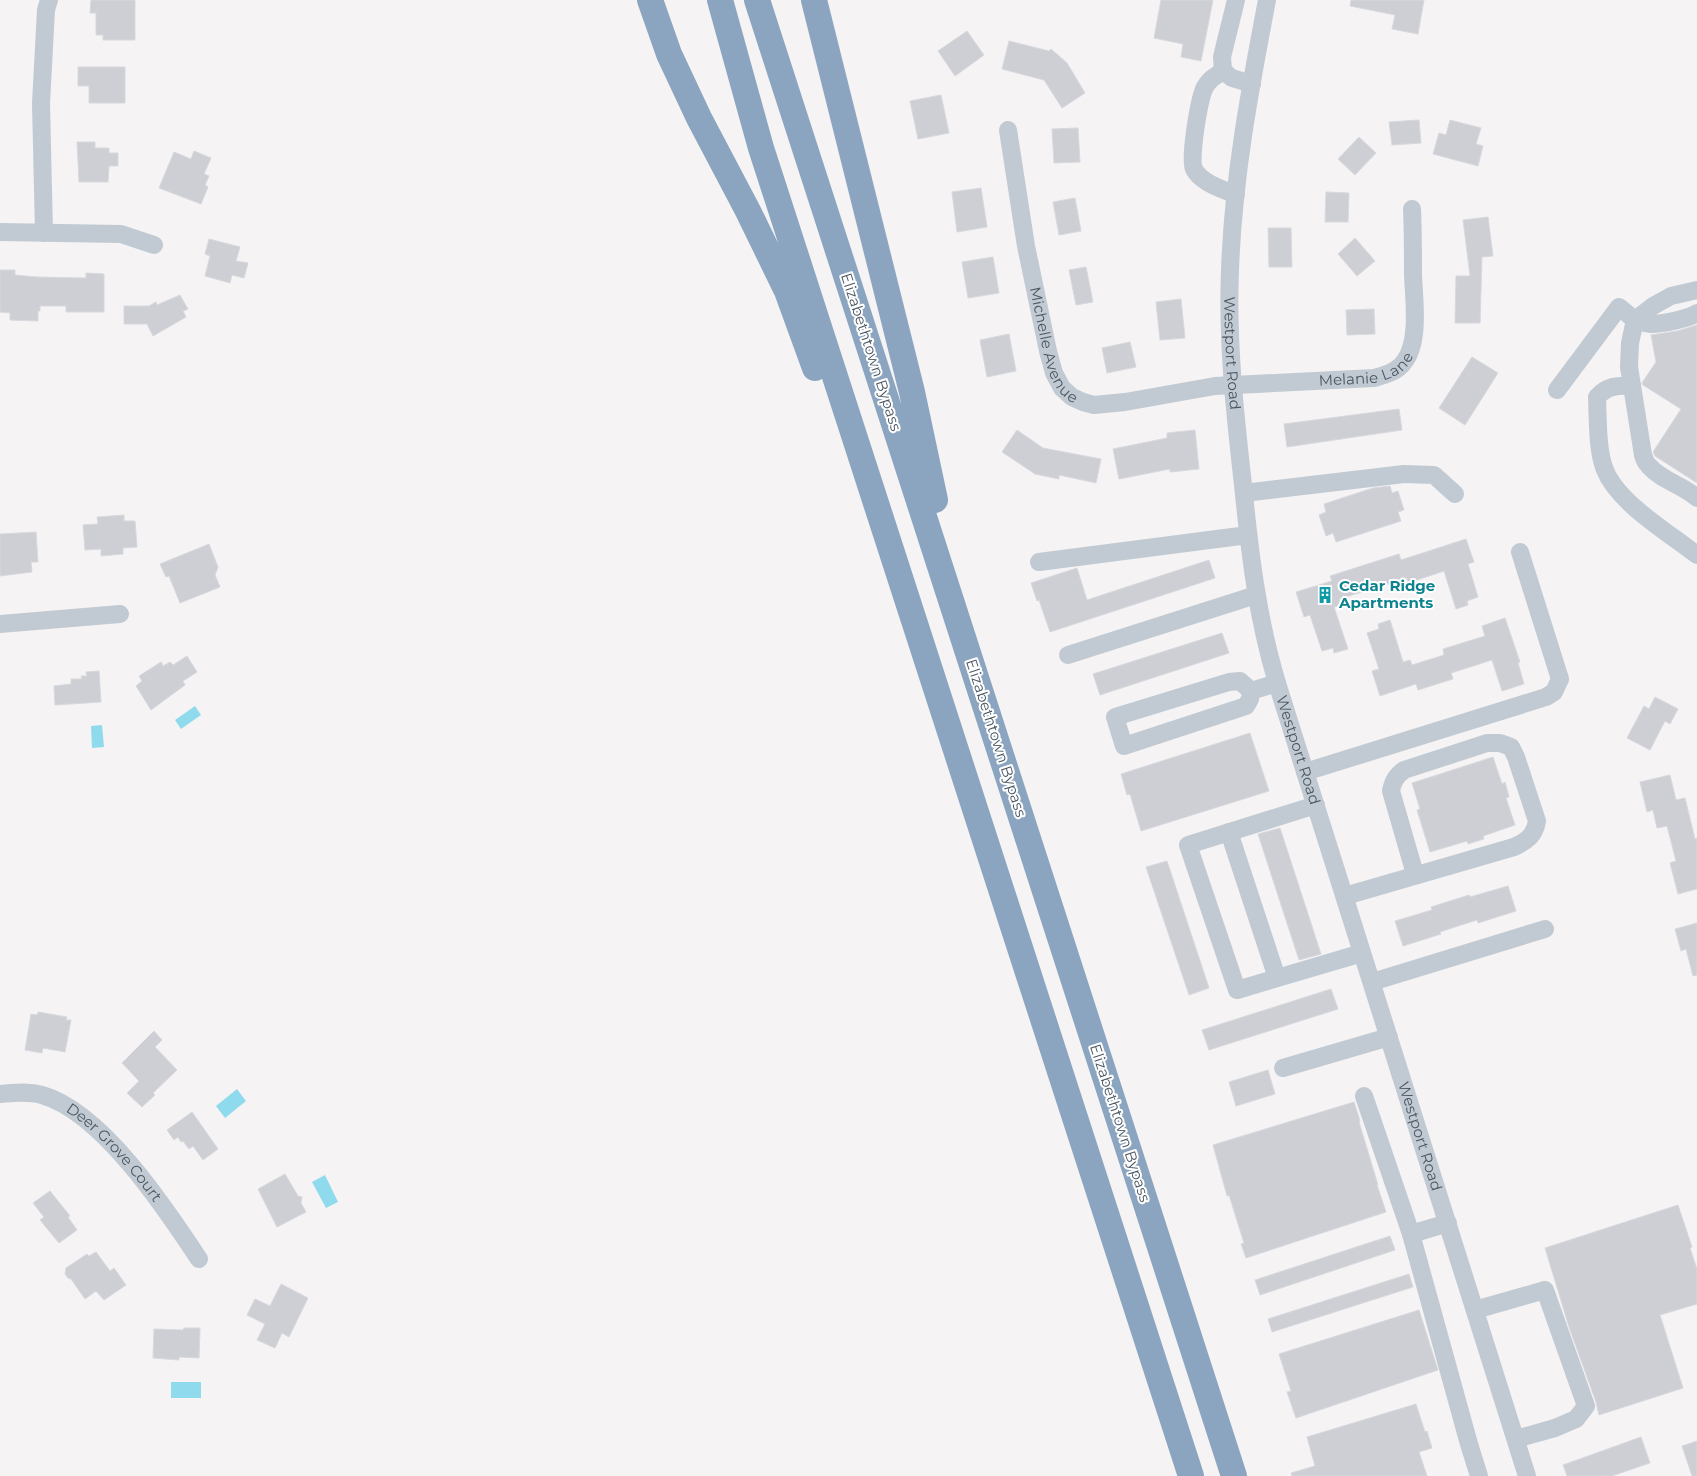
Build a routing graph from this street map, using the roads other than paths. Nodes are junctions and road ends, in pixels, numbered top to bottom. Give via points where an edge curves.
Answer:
1 (49, 0) edge
2 (650, 0) edge
3 (720, 0) edge
4 (757, 0) edge
5 (814, 0) edge
6 (1236, 0) edge
7 (1268, 0) edge
8 (1223, 71) junction
9 (1252, 84) junction
10 (1008, 130) dead end
11 (1236, 196) junction
12 (1412, 209) dead end
13 (0, 232) edge
14 (44, 233) junction
15 (154, 246) dead end
16 (1697, 290) edge
17 (1697, 313) edge
18 (1635, 320) junction
19 (1232, 384) junction
20 (1632, 386) junction
21 (1557, 390) dead end
22 (1244, 492) junction
23 (1455, 494) dead end
24 (1697, 498) edge
25 (1248, 534) junction
26 (1520, 552) dead end
27 (1697, 555) edge
28 (1039, 562) dead end
29 (1256, 595) junction
30 (120, 614) dead end
31 (0, 624) edge
32 (966, 645) junction
33 (1068, 655) dead end
34 (1277, 683) junction
35 (1251, 691) junction
36 (951, 731) junction
37 (1305, 772) junction
38 (1316, 805) junction
39 (1229, 832) junction
40 (1416, 874) junction
41 (1345, 896) junction
42 (1545, 928) dead end
43 (1362, 953) junction
44 (1277, 978) junction
45 (1372, 982) junction
46 (1389, 1037) junction
47 (1283, 1068) dead end
48 (0, 1094) edge
49 (1364, 1096) dead end
50 (1448, 1223) junction
51 (1411, 1234) junction
52 (199, 1259) dead end
53 (1475, 1310) junction
54 (1516, 1439) junction
55 (1191, 1476) edge
56 (1234, 1476) edge
57 (1480, 1476) edge
58 (1527, 1476) edge

1 - 14 street via 41,103
2 - 36 highway via 669,54 699,118 787,291
3 - 36 highway via 761,148
4 - 32 highway, Elizabethtown Bypass
5 - 32 highway via 912,392
6 - 8 street via 1222,57
7 - 9 street, Westport Road
8 - 9 street via 1232,78
8 - 11 street via 1210,79 1204,89 1192,155 1193,167 1199,176
9 - 11 street, Westport Road
10 - 19 street, Michelle Avenue via 1026,246 1048,351 1062,388 1072,397 1094,405
11 - 19 street, Westport Road via 1230,271
12 - 19 street, Melanie Lane via 1414,327 1410,352 1404,363 1386,375 1374,378
13 - 14 street
14 - 15 street via 121,234
16 - 18 street via 1671,296
17 - 18 street via 1650,324
18 - 20 street via 1630,343
18 - 21 street via 1619,307
19 - 22 street, Westport Road
20 - 24 street via 1640,444 1646,461 1662,476
20 - 27 street via 1604,389 1598,397 1600,444 1605,469 1616,488 1634,507
22 - 23 street via 1404,474 1434,475
22 - 25 street, Westport Road
25 - 28 street
25 - 29 street, Westport Road
26 - 37 street via 1560,678 1554,692
29 - 33 street
29 - 34 street, Westport Road
30 - 31 street
32 - 56 highway, Elizabethtown Bypass
34 - 35 street
34 - 37 street, Westport Road
35 - 35 street via 1246,706 1124,746 1115,718 1229,682 1240,681
36 - 55 highway
37 - 38 street, Westport Road
38 - 39 street
38 - 41 street, Westport Road
39 - 44 street
39 - 44 street via 1188,844 1237,990
40 - 40 street via 1514,847 1529,839 1537,821 1511,747 1487,743 1397,775 1391,791
40 - 41 street
41 - 43 street, Westport Road
42 - 45 street
43 - 44 street
43 - 45 street, Westport Road
45 - 46 street, Westport Road
46 - 47 street
46 - 50 street, Westport Road
48 - 52 street, Deer Grove Court via 22,1092 42,1095 84,1118 114,1146 168,1213
49 - 51 street
50 - 51 street
50 - 53 street, Westport Road
51 - 57 street
53 - 54 street, Westport Road
53 - 54 street via 1545,1290 1586,1406 1576,1419
54 - 58 street, Westport Road

